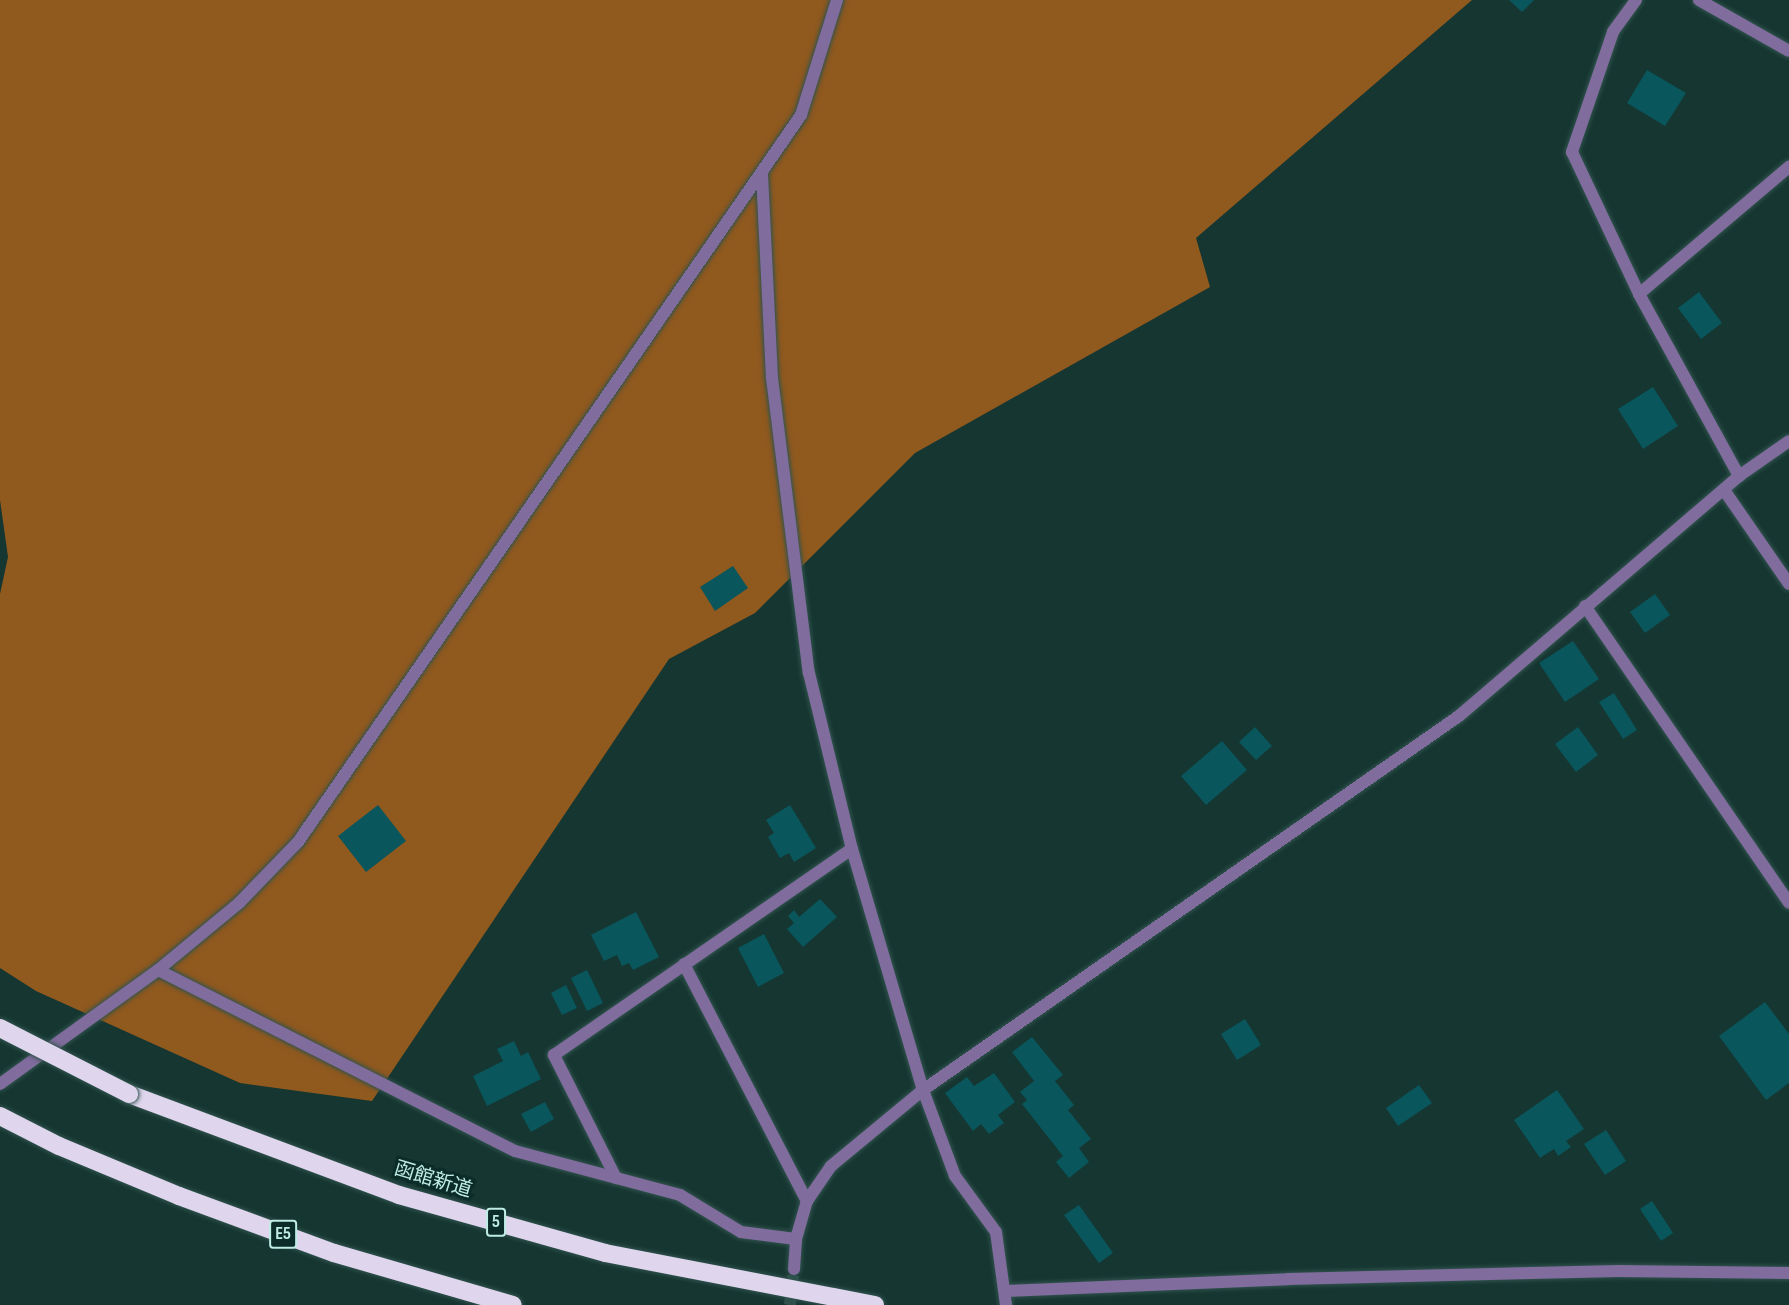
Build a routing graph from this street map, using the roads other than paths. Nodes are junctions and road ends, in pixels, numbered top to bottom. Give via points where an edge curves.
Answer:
1 (837, 0) edge
2 (1636, 0) edge
3 (1699, 0) edge
4 (1789, 51) edge
5 (1789, 167) edge
6 (762, 174) junction
7 (1639, 294) junction
8 (1789, 441) edge
9 (1739, 476) junction
10 (1724, 490) junction
11 (1789, 584) edge
12 (1585, 606) junction
13 (852, 849) junction
14 (1789, 903) edge
15 (684, 964) junction
16 (158, 970) junction
17 (0, 1028) edge
18 (0, 1084) edge
19 (923, 1090) junction
20 (0, 1116) edge
21 (616, 1178) junction
22 (807, 1201) junction
23 (796, 1239) junction
24 (794, 1269) tunnel mouth
25 (1789, 1273) edge
26 (1006, 1291) junction
27 (513, 1305) edge
28 (875, 1305) edge
29 (1005, 1305) edge

1 - 6 street via 801,115
2 - 7 street via 1613,32 1572,152
3 - 4 street
5 - 7 street
6 - 13 street via 772,378 809,673
6 - 16 street via 298,842 239,903
7 - 9 street
8 - 9 street
9 - 10 street
10 - 11 street
10 - 12 street
12 - 14 street
12 - 19 street via 1459,716
13 - 15 street
13 - 19 street
15 - 21 street via 554,1055
15 - 22 street
16 - 18 street
16 - 21 street via 514,1151
17 - 28 highway, 函館新道 / 5, bridge via 129,1094 399,1195 605,1253
19 - 22 street via 831,1166
19 - 26 street via 955,1176 996,1232
20 - 27 highway, E5 via 59,1146 334,1253
21 - 23 street via 680,1195 741,1232
22 - 23 street
23 - 24 street
25 - 26 street via 1560,1272
26 - 29 street

